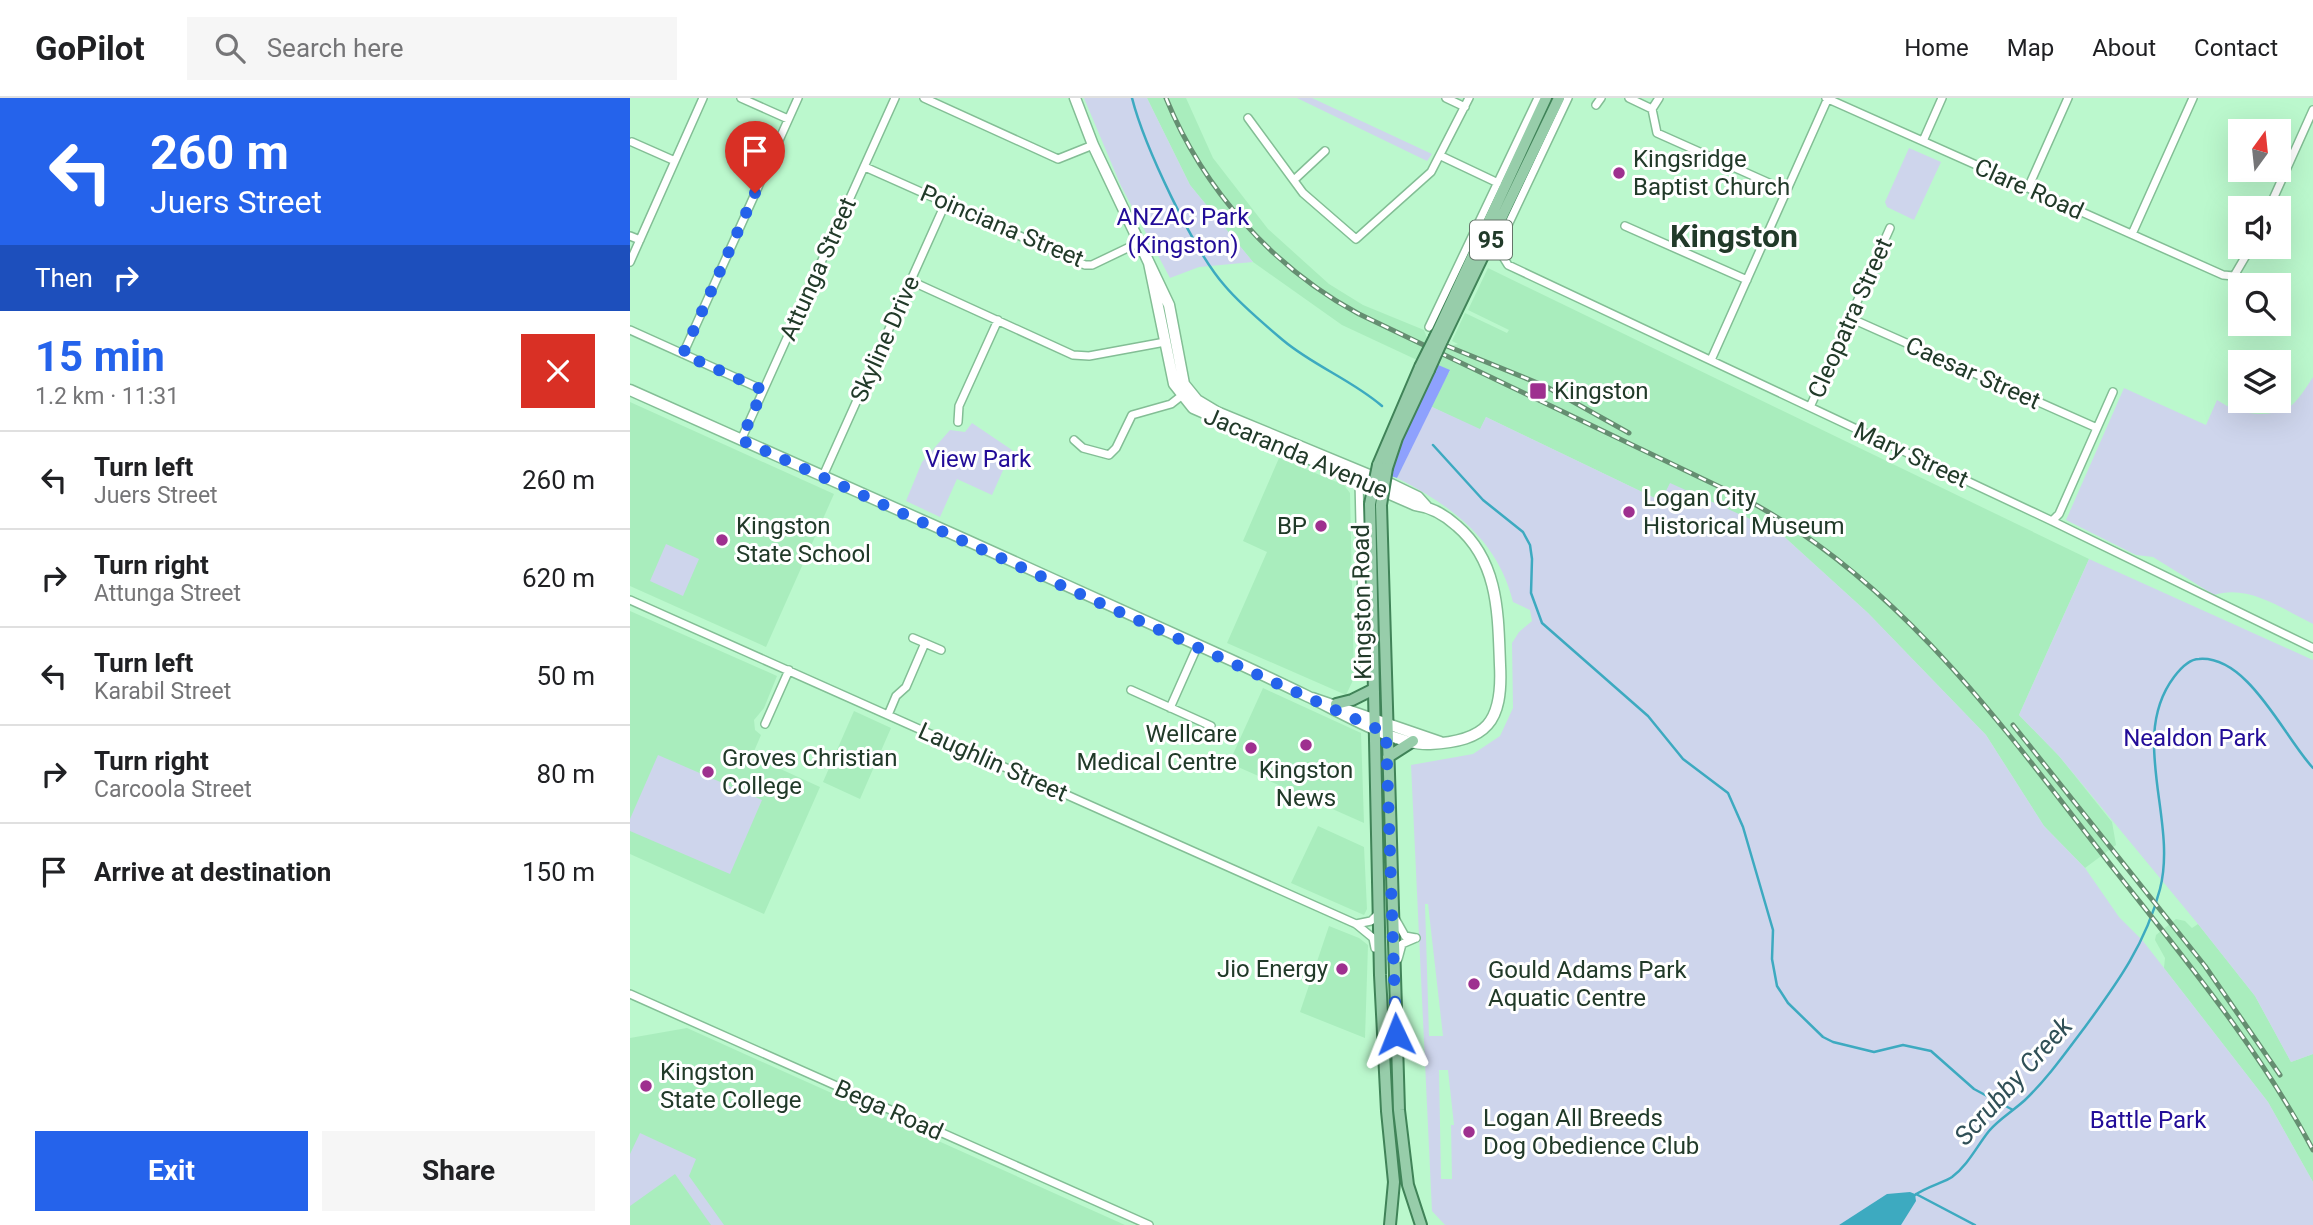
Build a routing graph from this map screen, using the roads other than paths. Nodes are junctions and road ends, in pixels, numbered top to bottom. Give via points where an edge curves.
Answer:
1 (703, 98) edge
2 (741, 98) edge
3 (798, 98) edge
4 (895, 98) edge
5 (924, 98) edge
6 (1075, 98) edge
7 (1446, 98) edge
8 (1469, 98) edge
9 (1538, 98) edge
10 (1546, 98) edge
11 (1559, 98) edge
12 (1568, 98) edge
13 (1629, 98) edge
14 (1659, 98) edge
15 (1827, 98) edge
16 (1942, 98) edge
17 (2068, 98) edge
18 (2193, 98) edge
19 (1465, 107) junction
20 (1652, 109) junction
21 (2313, 110) edge
22 (1248, 118) dead end
23 (788, 119) junction
24 (1923, 141) junction
25 (632, 142) dead end
26 (1093, 145) junction
27 (1325, 151) dead end
28 (1441, 156) junction
29 (675, 161) junction
30 (864, 167) junction
31 (1294, 180) junction
32 (1498, 183) junction
33 (2028, 188) junction
34 (1787, 191) junction
35 (2274, 196) edge
36 (946, 202) junction
37 (1625, 226) dead end
38 (1890, 228) dead end
39 (2132, 234) junction
40 (630, 236) edge
41 (640, 240) junction
42 (1138, 243) junction
43 (2244, 259) edge
44 (630, 262) edge
45 (1747, 280) junction
46 (911, 281) junction
47 (1166, 316) junction
48 (1850, 318) junction
49 (998, 320) junction
50 (630, 330) edge
51 (1436, 335) junction
52 (1165, 342) junction
53 (683, 354) junction
54 (1711, 360) junction
55 (630, 390) edge
56 (763, 390) junction
57 (1185, 393) junction
58 (2113, 393) dead end
59 (1810, 407) junction
60 (958, 422) dead end
61 (2097, 428) junction
62 (741, 440) junction
63 (1074, 440) dead end
64 (823, 476) junction
65 (1359, 481) junction
66 (1376, 504) junction
67 (1426, 506) junction
68 (2052, 521) junction
69 (630, 600) edge
70 (913, 638) dead end
71 (925, 643) junction
72 (1198, 645) junction
73 (2313, 648) edge
74 (941, 650) dead end
75 (789, 670) junction
76 (1372, 676) junction
77 (1131, 690) dead end
78 (1372, 690) junction
79 (1312, 698) junction
80 (1336, 704) junction
81 (1170, 708) junction
82 (888, 715) junction
83 (1373, 723) junction
84 (765, 724) dead end
85 (1211, 726) dead end
86 (1386, 729) junction
87 (1413, 741) junction
88 (1440, 742) junction
89 (1388, 757) junction
90 (1380, 912) junction
91 (1393, 913) junction
92 (1356, 924) junction
93 (1380, 971) junction
94 (1395, 984) junction
95 (630, 995) edge
96 (1149, 1225) edge
97 (1390, 1225) edge
98 (1421, 1225) edge

1 - 29 street
2 - 23 street
3 - 23 street
4 - 30 street, Attunga Street
5 - 26 street via 1058,159
6 - 26 street, Jacaranda Avenue
7 - 19 street
8 - 19 street
9 - 32 street, Kingston Road
10 - 51 main road, Kingston Road / 95
11 - 51 main road, Kingston Road / 95
12 - 54 street, Mary Street via 1499,244 1500,252 1508,265
13 - 20 street
14 - 20 street
15 - 24 street, Clare Road
15 - 34 street
16 - 24 street
17 - 33 street
18 - 39 street
19 - 28 street
20 - 34 street via 1657,133
21 - 35 street
22 - 31 street
23 - 53 street
24 - 33 street, Clare Road
25 - 29 street
26 - 42 street, Jacaranda Avenue
27 - 31 street
28 - 31 street via 1431,172 1356,239
28 - 32 street
29 - 41 street
30 - 36 street, Poinciana Street
30 - 56 street, Attunga Street
32 - 51 street, Kingston Road
33 - 39 street, Clare Road
34 - 45 street
36 - 42 street, Poinciana Street via 1085,265
36 - 46 street, Skyline Drive
37 - 45 street
38 - 48 street, Cleopatra Street
39 - 43 street, Clare Road via 2223,275 2234,276
40 - 41 street
41 - 44 street
42 - 47 street, Jacaranda Avenue
45 - 54 street
46 - 49 street
46 - 64 street, Skyline Drive
47 - 52 street, Jacaranda Avenue
47 - 57 street, Jacaranda Avenue
48 - 59 street, Cleopatra Street
48 - 61 street, Caesar Street
49 - 52 street via 1077,355
49 - 60 street via 959,406
50 - 53 street
51 - 66 main road, Kingston Road / 95, bridge via 1382,466
52 - 57 street, Jacaranda Avenue via 1171,377
53 - 56 street
54 - 59 street, Mary Street
55 - 62 street
56 - 62 street, Attunga Street
57 - 63 street via 1171,404 1132,415 1109,455 1083,448
57 - 65 street, Jacaranda Avenue via 1206,415
57 - 67 street, Jacaranda Avenue via 1217,412 1391,484
58 - 61 street
59 - 68 street, Mary Street
61 - 68 street
62 - 64 street
64 - 72 street
65 - 67 street, Jacaranda Avenue
65 - 76 street, Kingston Road via 1363,653 1364,666
66 - 76 main road, Kingston Road / 95
66 - 86 main road, Kingston Road / 95
67 - 88 street, Jacaranda Avenue via 1454,523 1479,551 1493,582 1499,619 1500,691 1495,716 1471,738
68 - 73 street, Mary Street
69 - 75 street, Laughlin Street
70 - 71 street
71 - 74 street
71 - 82 street
72 - 79 street
72 - 81 street
75 - 82 street, Laughlin Street
75 - 84 street
76 - 78 main road, Kingston Road / 95
77 - 81 street
78 - 80 main road
78 - 83 main road, Kingston Road / 95
79 - 80 street
79 - 83 street via 1322,706
80 - 83 street
81 - 85 street
82 - 92 street, Laughlin Street
83 - 86 street, Jacaranda Avenue
83 - 90 main road, Kingston Road / 95
86 - 87 street, Jacaranda Avenue
86 - 88 street, Jacaranda Avenue
86 - 89 main road, Kingston Road / 95
87 - 88 street, Jacaranda Avenue
87 - 89 main road
89 - 91 main road, Kingston Road / 95
90 - 92 street via 1371,921
90 - 93 main road, Kingston Road / 95
91 - 94 main road, Kingston Road / 95
91 - 94 street via 1400,932 1416,938 1400,947
92 - 93 street, Laughlin Street via 1373,938
93 - 97 main road, Kingston Road / 95 via 1394,1182
94 - 98 main road, Kingston Road / 95 via 1403,1152 1410,1196
95 - 96 street, Bega Road

